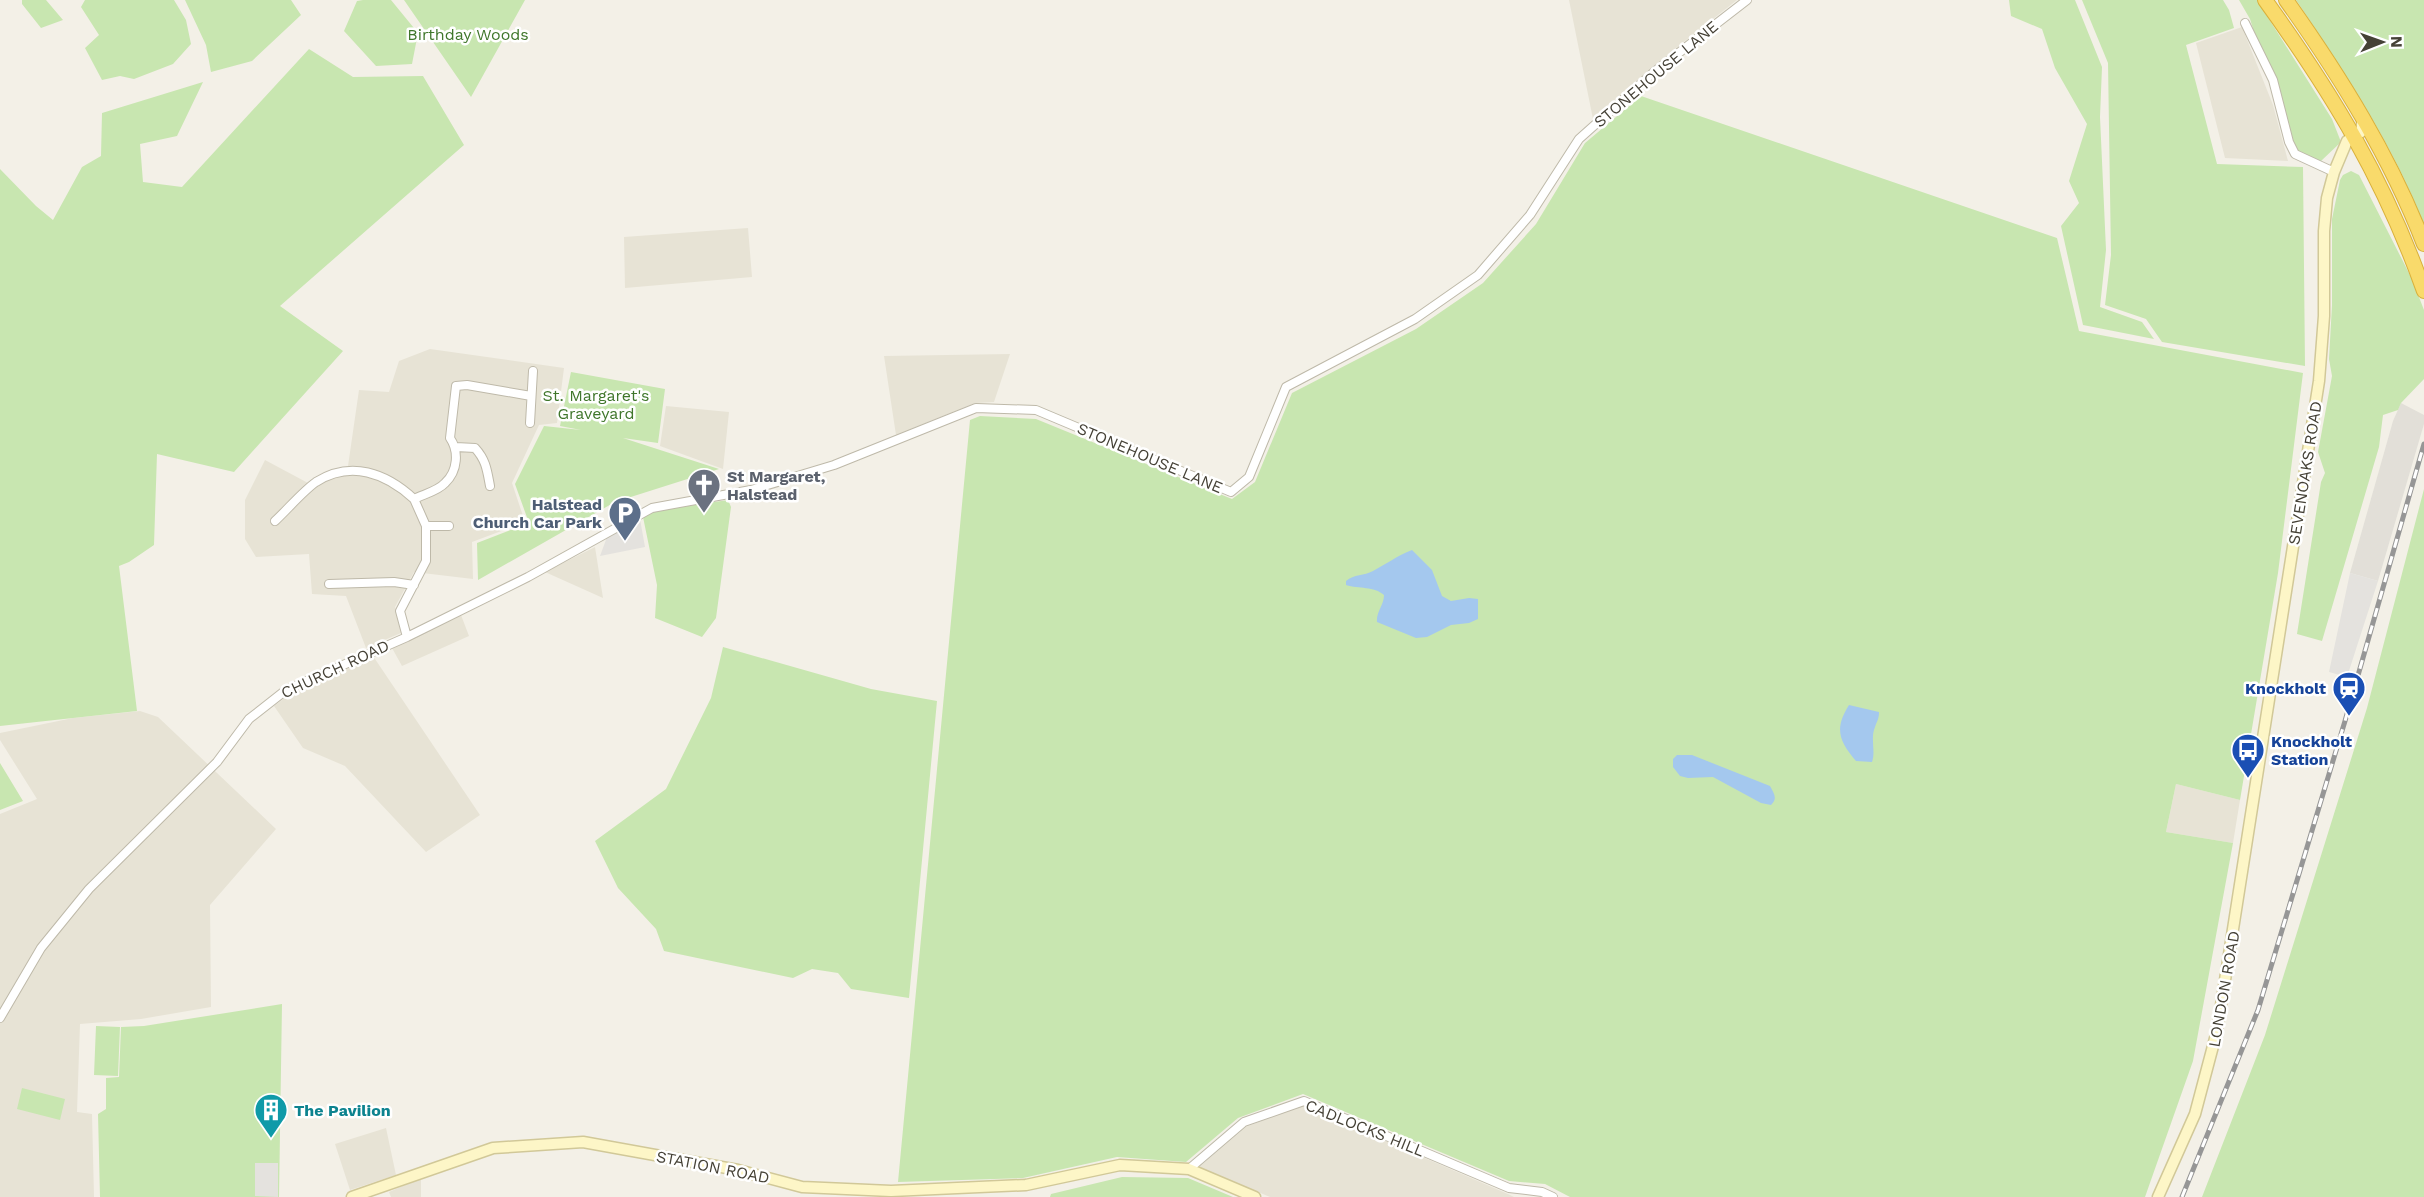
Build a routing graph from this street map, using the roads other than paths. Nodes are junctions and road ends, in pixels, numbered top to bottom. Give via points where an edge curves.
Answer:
1 (1747, 0) edge
2 (2265, 0) edge
3 (2286, 0) edge
4 (2245, 23) dead end
5 (2363, 117) junction
6 (2355, 136) junction
7 (2334, 172) junction
8 (2424, 244) edge
9 (2424, 291) edge
10 (533, 371) dead end
11 (531, 396) junction
12 (530, 423) dead end
13 (456, 447) junction
14 (490, 486) dead end
15 (751, 490) joint
16 (414, 499) junction
17 (275, 521) dead end
18 (426, 526) junction
19 (449, 526) dead end
20 (329, 584) dead end
21 (414, 585) junction
22 (407, 637) junction
23 (2257, 773) joint
24 (0, 1018) edge
25 (1189, 1169) junction
26 (352, 1197) edge
27 (1255, 1197) edge
28 (1553, 1197) edge
29 (2158, 1197) edge

1 - 15 street, STONEHOUSE LANE via 1654,72 1579,139 1530,215 1478,275 1415,319 1286,387 1250,477 1232,492 1036,410 976,408 834,465
2 - 6 highway via 2317,73
3 - 5 highway
4 - 7 street via 2273,80 2295,154
5 - 6 street, SEVENOAKS ROAD via 2362,130
5 - 8 highway
6 - 7 street, SEVENOAKS ROAD via 2347,141
6 - 9 highway via 2388,202
7 - 23 street, SEVENOAKS ROAD via 2324,231 2324,316 2318,389
10 - 11 street
11 - 12 street
11 - 13 street via 456,386 450,438
13 - 14 street via 475,448 487,465
13 - 16 street via 452,475 444,485
15 - 22 street, CHURCH ROAD via 652,508 528,577
16 - 17 street via 370,471 340,471 315,483
16 - 18 street
18 - 19 street
18 - 21 street via 426,561
20 - 21 street
21 - 22 street via 400,611
22 - 24 street, CHURCH ROAD via 286,690 249,719 217,762 89,889 40,948
23 - 29 street, LONDON ROAD via 2210,1064 2189,1129
25 - 26 street, STATION ROAD via 1120,1165 1026,1185 891,1191 802,1187 738,1170 583,1142 493,1148
25 - 27 street, STATION ROAD
25 - 28 street, CADLOCKS HILL via 1244,1122 1304,1101 1509,1188

